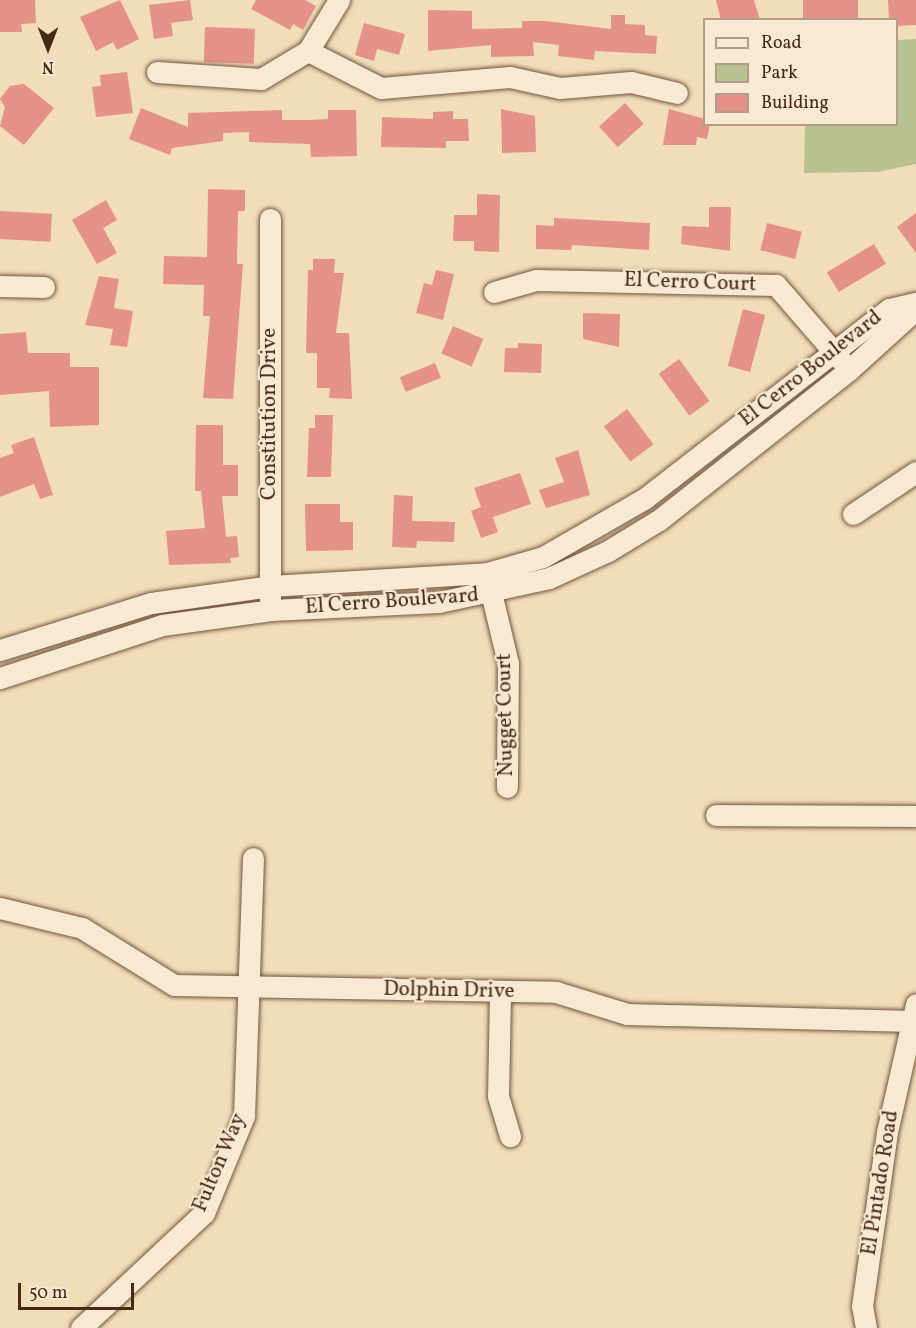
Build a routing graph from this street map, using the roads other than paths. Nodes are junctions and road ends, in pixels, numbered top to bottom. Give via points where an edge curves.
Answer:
1 (339, 0) edge
2 (308, 51) junction
3 (157, 72) dead end
4 (677, 93) dead end
5 (270, 219) dead end
6 (0, 286) edge
7 (44, 287) dead end
8 (494, 292) dead end
9 (916, 303) edge
10 (916, 309) edge
11 (832, 351) junction
12 (849, 370) junction
13 (916, 472) edge
14 (853, 514) dead end
15 (487, 573) junction
16 (270, 586) junction
17 (492, 594) junction
18 (271, 610) junction
19 (0, 650) edge
20 (0, 678) edge
21 (507, 787) dead end
22 (717, 815) dead end
23 (916, 816) edge
24 (253, 858) dead end
25 (0, 908) edge
26 (247, 985) junction
27 (500, 994) junction
28 (914, 1012) edge
29 (510, 1136) dead end
30 (81, 1328) edge
31 (866, 1328) edge

1 - 2 street
2 - 3 street via 261,79
2 - 4 street via 381,88 510,78 560,88 631,82
5 - 16 street, Constitution Drive
6 - 7 street
8 - 11 street, El Cerro Court via 536,280 776,285
9 - 11 street, El Cerro Boulevard via 889,309
10 - 12 street, El Cerro Boulevard
11 - 12 street, El Cerro Court
11 - 15 street, El Cerro Boulevard via 614,520 543,557
12 - 17 street, El Cerro Boulevard via 659,520 608,552 549,578
13 - 14 street
15 - 16 street, El Cerro Boulevard
15 - 17 street, Nugget Court
16 - 18 street, Constitution Drive
16 - 19 street, El Cerro Boulevard via 151,603
17 - 18 street, El Cerro Boulevard
17 - 21 street, Nugget Court via 508,663
18 - 20 street, El Cerro Boulevard via 162,625
22 - 23 street
24 - 26 street, Fulton Way
25 - 26 street, Dolphin Drive via 82,928 174,985
26 - 27 street, Dolphin Drive
26 - 30 street, Fulton Way via 244,1116 204,1213
27 - 28 street, Dolphin Drive via 556,992 627,1014
27 - 29 street via 498,1096
28 - 31 street, El Pintado Road via 887,1132 862,1306

